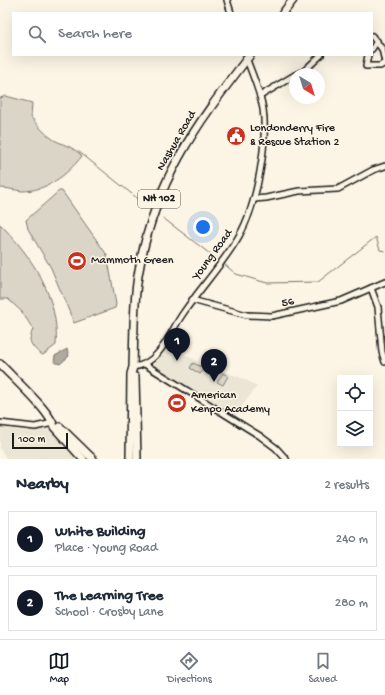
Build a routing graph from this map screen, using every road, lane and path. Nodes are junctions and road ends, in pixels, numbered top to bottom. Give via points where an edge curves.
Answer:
1 (227, 0) edge
2 (293, 0) edge
3 (231, 12) edge
4 (284, 12) edge
5 (373, 37) edge
6 (377, 41) junction
7 (373, 47) edge
8 (248, 56) edge
9 (320, 56) edge
10 (368, 56) edge
11 (385, 62) edge
12 (307, 68) edge
13 (289, 79) edge
14 (260, 96) junction
15 (385, 166) edge
16 (254, 199) junction
17 (385, 282) edge
18 (371, 288) junction
19 (192, 300) junction
20 (385, 362) edge
21 (0, 364) edge
22 (146, 365) junction
23 (133, 367) junction
24 (53, 422) junction
25 (0, 423) edge
26 (83, 459) edge
27 (93, 459) edge
28 (130, 459) edge
29 (137, 459) edge
30 (286, 459) edge

1 - 3 street
2 - 4 main road
5 - 6 street
6 - 7 street
6 - 11 street
8 - 14 street, Young Road
8 - 23 main road, Nashua Road / NH 102 via 194,129 173,167 154,213 138,277
9 - 12 street
10 - 11 street via 366,66 380,66
13 - 14 street
14 - 16 street, Young Road via 264,135
15 - 16 street via 338,189 299,190
16 - 19 street, Young Road via 239,237
17 - 18 street, 56
18 - 19 street, 56 via 332,304 264,317 242,314
18 - 20 street via 378,307
19 - 22 street, Young Road via 156,357
21 - 24 main road
22 - 23 street
22 - 30 street via 260,436
23 - 28 main road, Nashua Road / NH 102
23 - 29 main road, Nashua Road / NH 102 via 136,389
24 - 25 street via 35,427
24 - 26 main road via 54,427
24 - 27 main road

